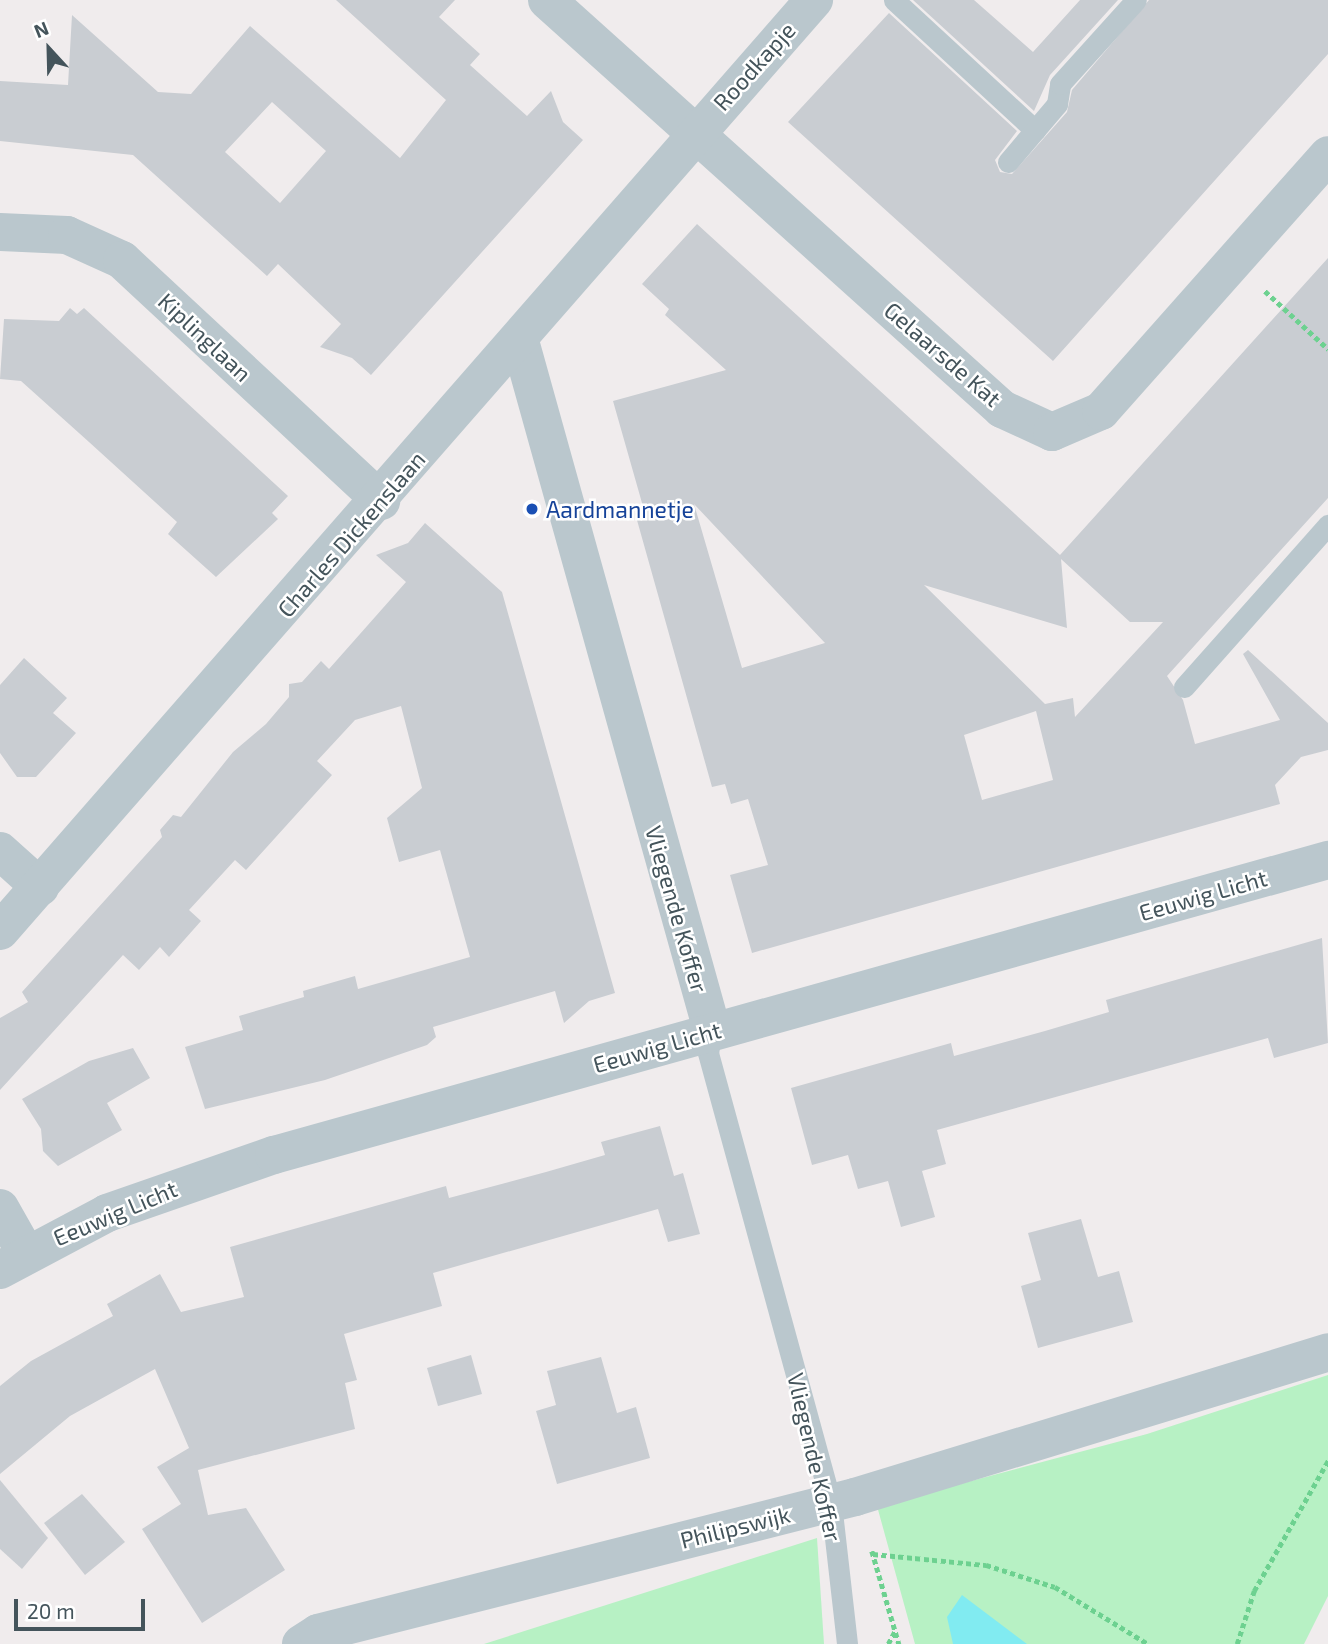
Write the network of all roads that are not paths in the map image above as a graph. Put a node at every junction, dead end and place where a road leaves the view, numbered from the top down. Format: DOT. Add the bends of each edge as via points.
graph roads {
  1 [pos="547,0"];
  2 [pos="814,0"];
  3 [pos="894,0"];
  4 [pos="1136,0"];
  5 [pos="1035,130"];
  6 [pos="694,131"];
  7 [pos="1328,155"];
  8 [pos="1008,162"];
  9 [pos="0,232"];
  10 [pos="520,341"];
  11 [pos="381,501"];
  12 [pos="1328,525"];
  13 [pos="1184,687"];
  14 [pos="0,851"];
  15 [pos="1328,860"];
  16 [pos="40,887"];
  17 [pos="0,931"];
  18 [pos="712,1030"];
  19 [pos="0,1208"];
  20 [pos="12,1261"];
  21 [pos="1328,1352"];
  22 [pos="831,1503"];
  23 [pos="301,1644"];
  24 [pos="847,1644"];
  1 -- 6 [label="street, Gelaarsde Kat"];
  2 -- 6 [label="street, Roodkapje"];
  3 -- 5 [label="lane"];
  4 -- 5 [label="lane" via="1060,84 1057,104"];
  5 -- 8 [label="lane"];
  6 -- 7 [label="street, Gelaarsde Kat" via="1002,408 1052,432 1101,411"];
  6 -- 10 [label="street, Charles Dickenslaan"];
  9 -- 11 [label="street, Kiplinglaan" via="67,236 122,260"];
  10 -- 11 [label="street, Charles Dickenslaan"];
  10 -- 18 [label="street, Vliegende Koffer"];
  11 -- 16 [label="street, Charles Dickenslaan"];
  12 -- 13 [label="lane"];
  14 -- 16 [label="street"];
  15 -- 18 [label="street, Eeuwig Licht"];
  16 -- 17 [label="street, Charles Dickenslaan"];
  18 -- 20 [label="street, Eeuwig Licht" via="215,1174"];
  18 -- 22 [label="lane, Vliegende Koffer" via="708,1053"];
  19 -- 20 [label="street"];
  21 -- 22 [label="street, Philipswijk"];
  22 -- 23 [label="street, Philipswijk" via="318,1633"];
  22 -- 24 [label="lane, Vliegende Koffer"];
}
